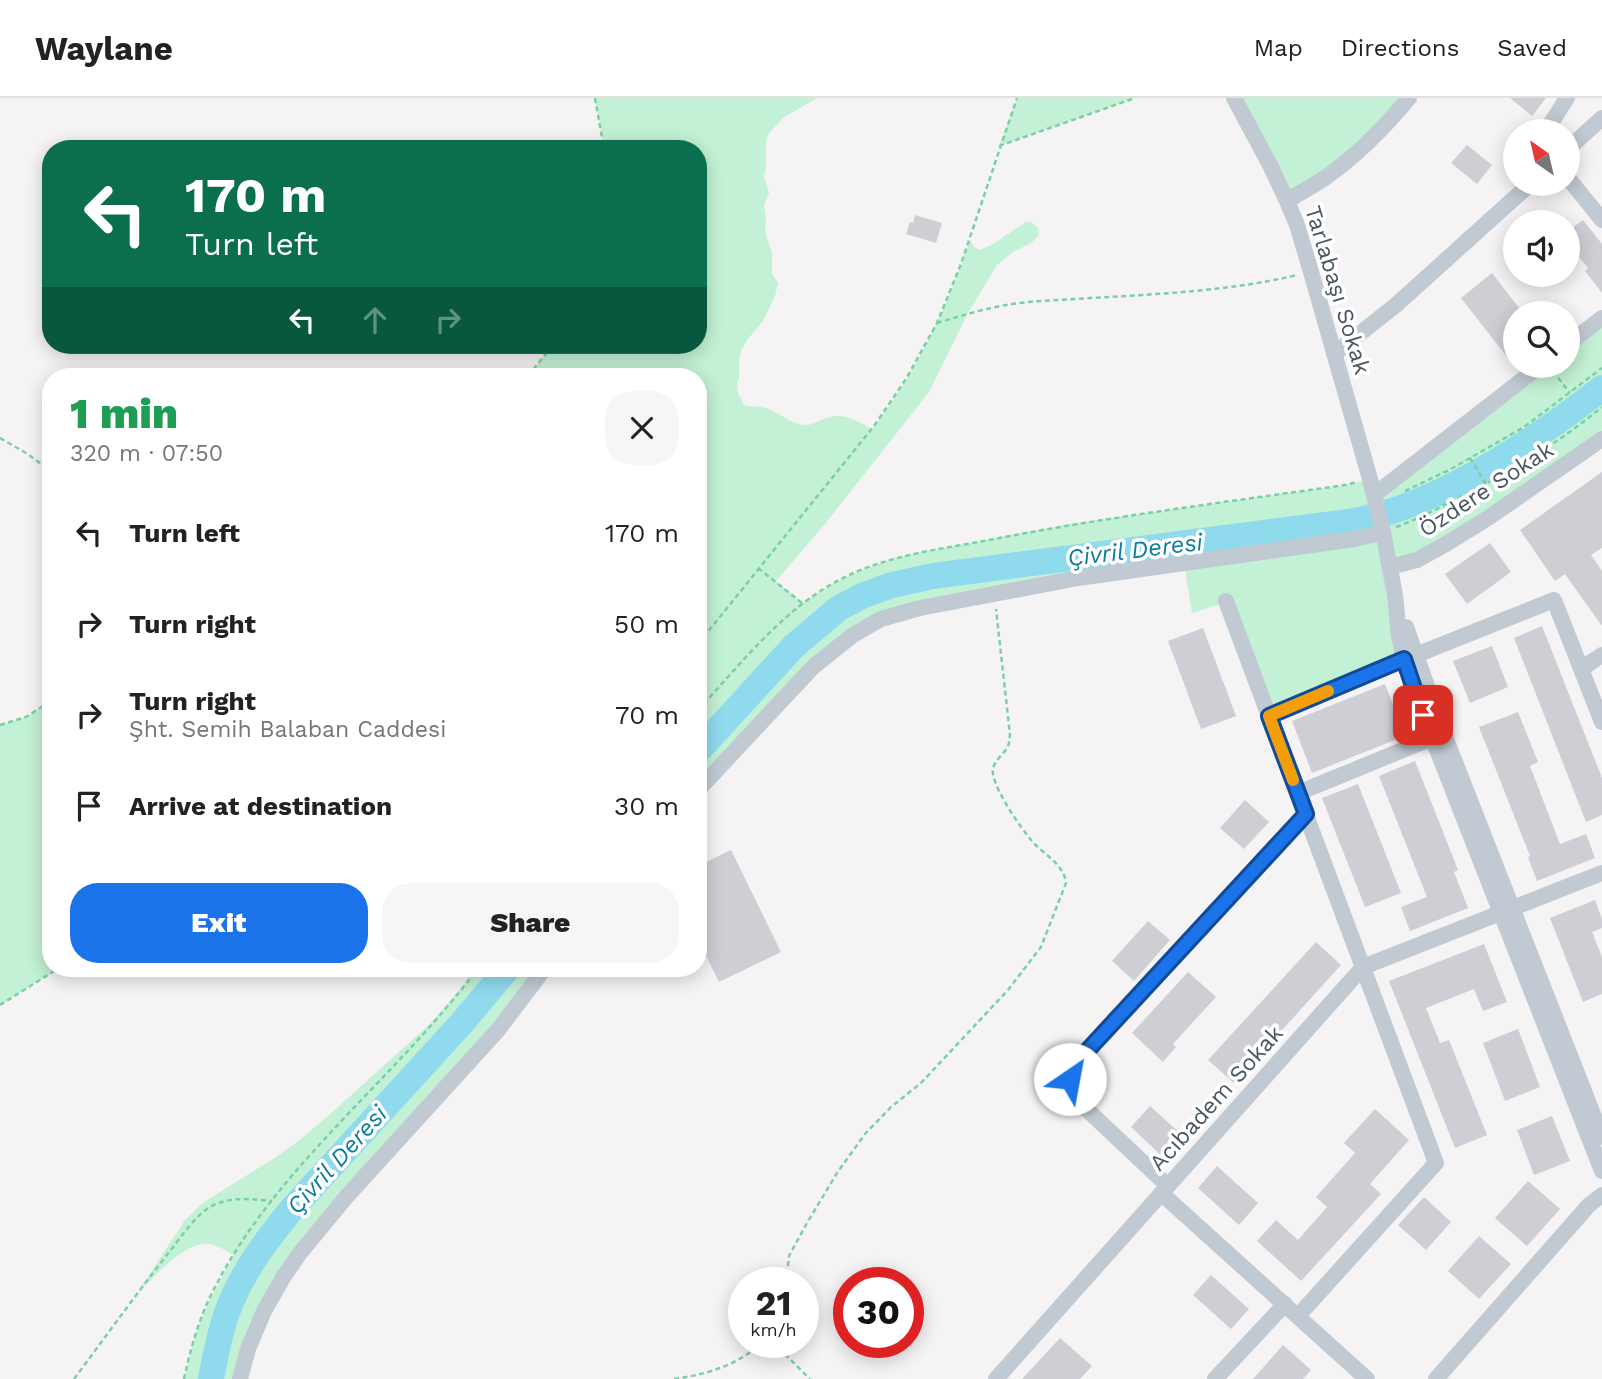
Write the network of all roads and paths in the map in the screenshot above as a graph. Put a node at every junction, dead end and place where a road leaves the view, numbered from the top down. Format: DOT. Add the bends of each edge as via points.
graph roads {
  1 [pos="594,98"];
  2 [pos="1017,98"];
  3 [pos="1135,98"];
  4 [pos="1234,98"];
  5 [pos="1409,98"];
  6 [pos="1567,98"];
  7 [pos="1602,118"];
  8 [pos="1554,119"];
  9 [pos="1580,138"];
  10 [pos="602,140"];
  11 [pos="999,146"];
  12 [pos="1580,193"];
  13 [pos="1517,196"];
  14 [pos="1287,201"];
  15 [pos="1602,220"];
  16 [pos="1311,272"];
  17 [pos="1602,317"];
  18 [pos="937,323"];
  19 [pos="1580,334"];
  20 [pos="546,354"];
  21 [pos="1334,354"];
  22 [pos="534,368"];
  23 [pos="1602,368"];
  24 [pos="1524,378"];
  25 [pos="1558,378"];
  26 [pos="1570,393"];
  27 [pos="1601,408"];
  28 [pos="0,438"];
  29 [pos="1602,439"];
  30 [pos="1470,458"];
  31 [pos="42,465"];
  32 [pos="1486,484"];
  33 [pos="1373,492"];
  34 [pos="1401,492"];
  35 [pos="1382,529"];
  36 [pos="1390,567"];
  37 [pos="758,568"];
  38 [pos="994,594"];
  39 [pos="1226,601"];
  40 [pos="803,604"];
  41 [pos="707,633"];
  42 [pos="1602,655"];
  43 [pos="1410,657"];
  44 [pos="1581,669"];
  45 [pos="707,700"];
  46 [pos="42,707"];
  47 [pos="1269,716"];
  48 [pos="1602,722"];
  49 [pos="0,725"];
  50 [pos="1432,738"];
  51 [pos="707,780"];
  52 [pos="1298,793"];
  53 [pos="1306,814"];
  54 [pos="1602,873"];
  55 [pos="1506,911"];
  56 [pos="1363,967"];
  57 [pos="45,977"];
  58 [pos="470,977"];
  59 [pos="538,977"];
  60 [pos="0,1006"];
  61 [pos="1602,1137"];
  62 [pos="1602,1171"];
  63 [pos="1165,1189"];
  64 [pos="1602,1195"];
  65 [pos="272,1201"];
  66 [pos="788,1267"];
  67 [pos="1285,1304"];
  68 [pos="1298,1316"];
  69 [pos="741,1358"];
  70 [pos="789,1358"];
  71 [pos="74,1379"];
  72 [pos="184,1379"];
  73 [pos="240,1379"];
  74 [pos="676,1379"];
  75 [pos="810,1379"];
  76 [pos="996,1379"];
  77 [pos="1215,1379"];
  78 [pos="1367,1379"];
  79 [pos="1436,1379"];
  1 -- 10 [label="path"];
  2 -- 11 [label="path"];
  3 -- 11 [label="path"];
  4 -- 14 [label="street, Tarlabaşı Sokak"];
  5 -- 14 [label="street" via="1325,178"];
  6 -- 8 [label="street"];
  7 -- 9 [label="street"];
  11 -- 18 [label="path"];
  12 -- 15 [label="street"];
  13 -- 21 [label="street"];
  14 -- 16 [label="street, Tarlabaşı Sokak"];
  16 -- 18 [label="path" via="1199,290 1020,303"];
  16 -- 21 [label="street, Tarlabaşı Sokak"];
  17 -- 19 [label="street"];
  18 -- 37 [label="path" via="874,426"];
  20 -- 22 [label="path"];
  21 -- 33 [label="street, Tarlabaşı Sokak"];
  23 -- 26 [label="path"];
  24 -- 33 [label="street"];
  25 -- 26 [label="path"];
  26 -- 30 [label="path"];
  27 -- 32 [label="path" via="1541,452"];
  28 -- 31 [label="path"];
  29 -- 36 [label="street, Özdere Sokak" via="1446,544 1417,560"];
  30 -- 32 [label="path"];
  30 -- 34 [label="path"];
  32 -- 35 [label="path"];
  33 -- 35 [label="street, Tarlabaşı Sokak"];
  33 -- 40 [label="path" via="1345,485 1069,524 907,555 862,569"];
  35 -- 36 [label="street, Tarlabaşı Sokak"];
  35 -- 38 [label="street" via="1355,539"];
  36 -- 43 [label="street, Tarlabaşı Sokak" via="1399,636"];
  37 -- 40 [label="path"];
  37 -- 41 [label="path"];
  38 -- 51 [label="street" via="919,608 853,635 805,675"];
  38 -- 66 [label="path" via="1010,735 992,773 1014,817 1060,868 1066,884 1041,947 1008,990 921,1083 865,1133 807,1223"];
  39 -- 47 [label="street"];
  40 -- 45 [label="path"];
  42 -- 44 [label="street"];
  43 -- 44 [label="street" via="1554,600"];
  43 -- 47 [label="street"];
  43 -- 50 [label="street"];
  43 -- 55 [label="street" via="1444,734"];
  44 -- 48 [label="street"];
  46 -- 49 [label="path"];
  47 -- 52 [label="street"];
  50 -- 52 [label="street"];
  50 -- 55 [label="street"];
  52 -- 53 [label="street"];
  53 -- 56 [label="street"];
  53 -- 63 [label="street" via="1072,1072 1070,1085 1081,1104"];
  54 -- 55 [label="street, Acıbadem Sokak"];
  55 -- 56 [label="street, Acıbadem Sokak"];
  55 -- 61 [label="street"];
  55 -- 62 [label="street"];
  56 -- 63 [label="street, Acıbadem Sokak"];
  56 -- 68 [label="street" via="1436,1163"];
  57 -- 60 [label="path"];
  58 -- 65 [label="path"];
  59 -- 73 [label="street" via="498,1030 300,1253 259,1321"];
  63 -- 67 [label="street"];
  63 -- 76 [label="street, Acıbadem Sokak"];
  64 -- 79 [label="street"];
  65 -- 71 [label="path" via="245,1198 208,1208"];
  65 -- 72 [label="path" via="216,1286 196,1332"];
  67 -- 68 [label="street"];
  67 -- 77 [label="street"];
  68 -- 78 [label="street"];
  69 -- 74 [label="path" via="722,1369"];
  70 -- 75 [label="path"];
}
